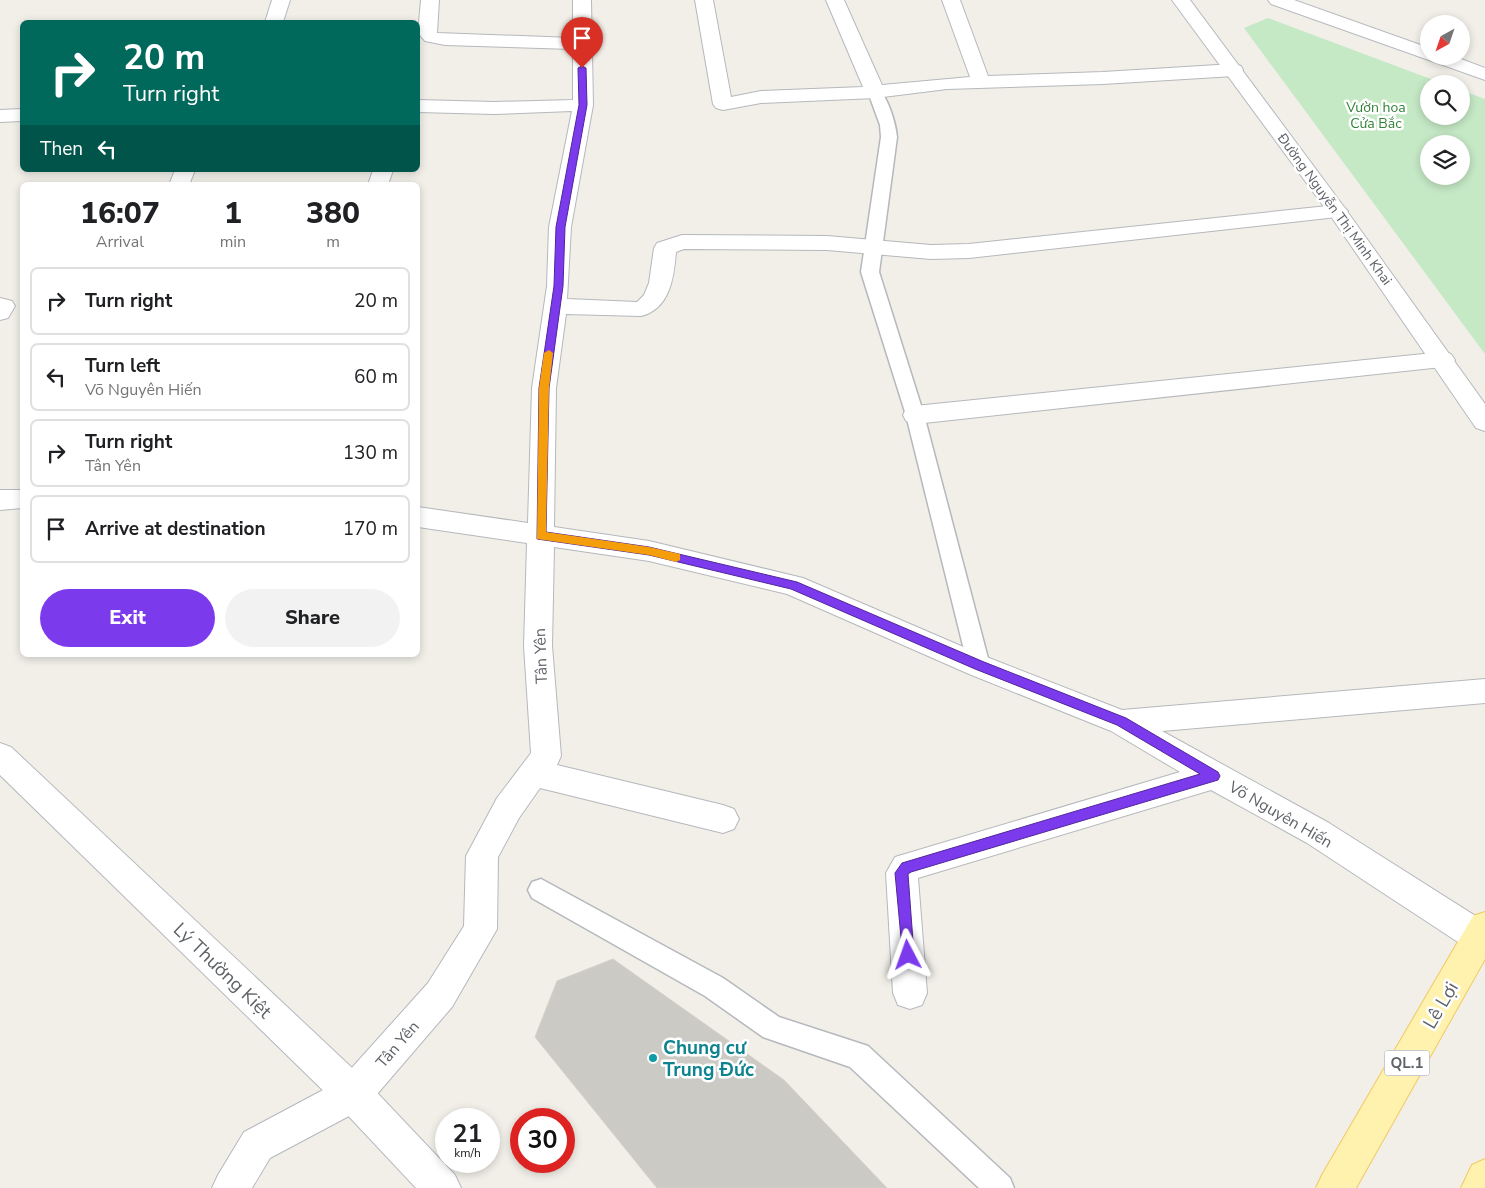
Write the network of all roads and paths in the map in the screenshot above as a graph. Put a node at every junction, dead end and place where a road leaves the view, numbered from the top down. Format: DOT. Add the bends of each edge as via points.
graph roads {
  1 [pos="281,0"];
  2 [pos="430,0"];
  3 [pos="582,0"];
  4 [pos="704,0"];
  5 [pos="835,0"];
  6 [pos="951,0"];
  7 [pos="1181,0"];
  8 [pos="1277,0"];
  9 [pos="275,20"];
  10 [pos="581,44"];
  11 [pos="1420,51"];
  12 [pos="1460,65"];
  13 [pos="1234,70"];
  14 [pos="1485,74"];
  15 [pos="981,82"];
  16 [pos="875,92"];
  17 [pos="583,105"];
  18 [pos="420,106"];
  19 [pos="20,115"];
  20 [pos="0,117"];
  21 [pos="1336,211"];
  22 [pos="874,246"];
  23 [pos="0,305"];
  24 [pos="555,306"];
  25 [pos="0,313"];
  26 [pos="1443,360"];
  27 [pos="915,415"];
  28 [pos="1485,422"];
  29 [pos="20,499"];
  30 [pos="0,500"];
  31 [pos="420,517"];
  32 [pos="540,536"];
  33 [pos="979,666"];
  34 [pos="1485,691"];
  35 [pos="1121,722"];
  36 [pos="0,756"];
  37 [pos="534,773"];
  38 [pos="1213,776"];
  39 [pos="723,819"];
  40 [pos="541,890"];
  41 [pos="1482,932"];
  42 [pos="910,993"];
  43 [pos="353,1094"];
  44 [pos="1485,1178"];
  45 [pos="231,1188"];
  46 [pos="442,1188"];
  47 [pos="1000,1188"];
  48 [pos="1335,1188"];
  49 [pos="1480,1188"];
  1 -- 9 [label="street"];
  2 -- 10 [label="street" via="427,33 431,37"];
  3 -- 10 [label="street, Tân Yên"];
  4 -- 16 [label="street" via="723,104 761,97"];
  5 -- 16 [label="street"];
  6 -- 15 [label="street"];
  7 -- 13 [label="street, Đường Nguyễn Thị Minh Khai"];
  8 -- 11 [label="street"];
  10 -- 17 [label="street, Tân Yên"];
  12 -- 14 [label="street"];
  13 -- 15 [label="street"];
  13 -- 21 [label="street, Đường Nguyễn Thị Minh Khai"];
  15 -- 16 [label="street"];
  16 -- 22 [label="lane" via="888,125 889,137"];
  17 -- 18 [label="street"];
  17 -- 24 [label="street, Tân Yên" via="560,227"];
  19 -- 20 [label="street"];
  21 -- 22 [label="street" via="969,251 931,252"];
  21 -- 26 [label="street, Đường Nguyễn Thị Minh Khai"];
  22 -- 24 [label="street" via="827,242 682,242 665,248 664,269 657,292 653,302 646,307"];
  22 -- 27 [label="lane" via="870,272"];
  23 -- 25 [label="street" via="4,306"];
  24 -- 32 [label="street, Tân Yên" via="544,388"];
  26 -- 27 [label="street"];
  26 -- 28 [label="street, Đường Nguyễn Thị Minh Khai"];
  27 -- 33 [label="lane"];
  29 -- 30 [label="street"];
  31 -- 32 [label="street, Võ Nguyên Hiến"];
  32 -- 33 [label="street, Võ Nguyên Hiến" via="649,551 793,585"];
  32 -- 37 [label="street, Tân Yên" via="538,646 546,756"];
  33 -- 35 [label="street, Võ Nguyên Hiến"];
  34 -- 35 [label="street"];
  35 -- 38 [label="street, Võ Nguyên Hiến"];
  36 -- 43 [label="street, Lý Thường Kiệt"];
  37 -- 39 [label="street"];
  37 -- 43 [label="street, Tân Yên" via="508,808 482,856 480,929 440,995"];
  38 -- 41 [label="street, Võ Nguyên Hiến" via="1318,833"];
  38 -- 42 [label="street" via="906,867 902,873"];
  40 -- 47 [label="lane" via="714,987 772,1028 858,1056"];
  41 -- 48 [label="main road, Lê Lợi / QL.1"];
  43 -- 45 [label="street, Tân Yên" via="257,1145"];
  43 -- 46 [label="street, Lý Thường Kiệt"];
  44 -- 49 [label="main road"];
}
